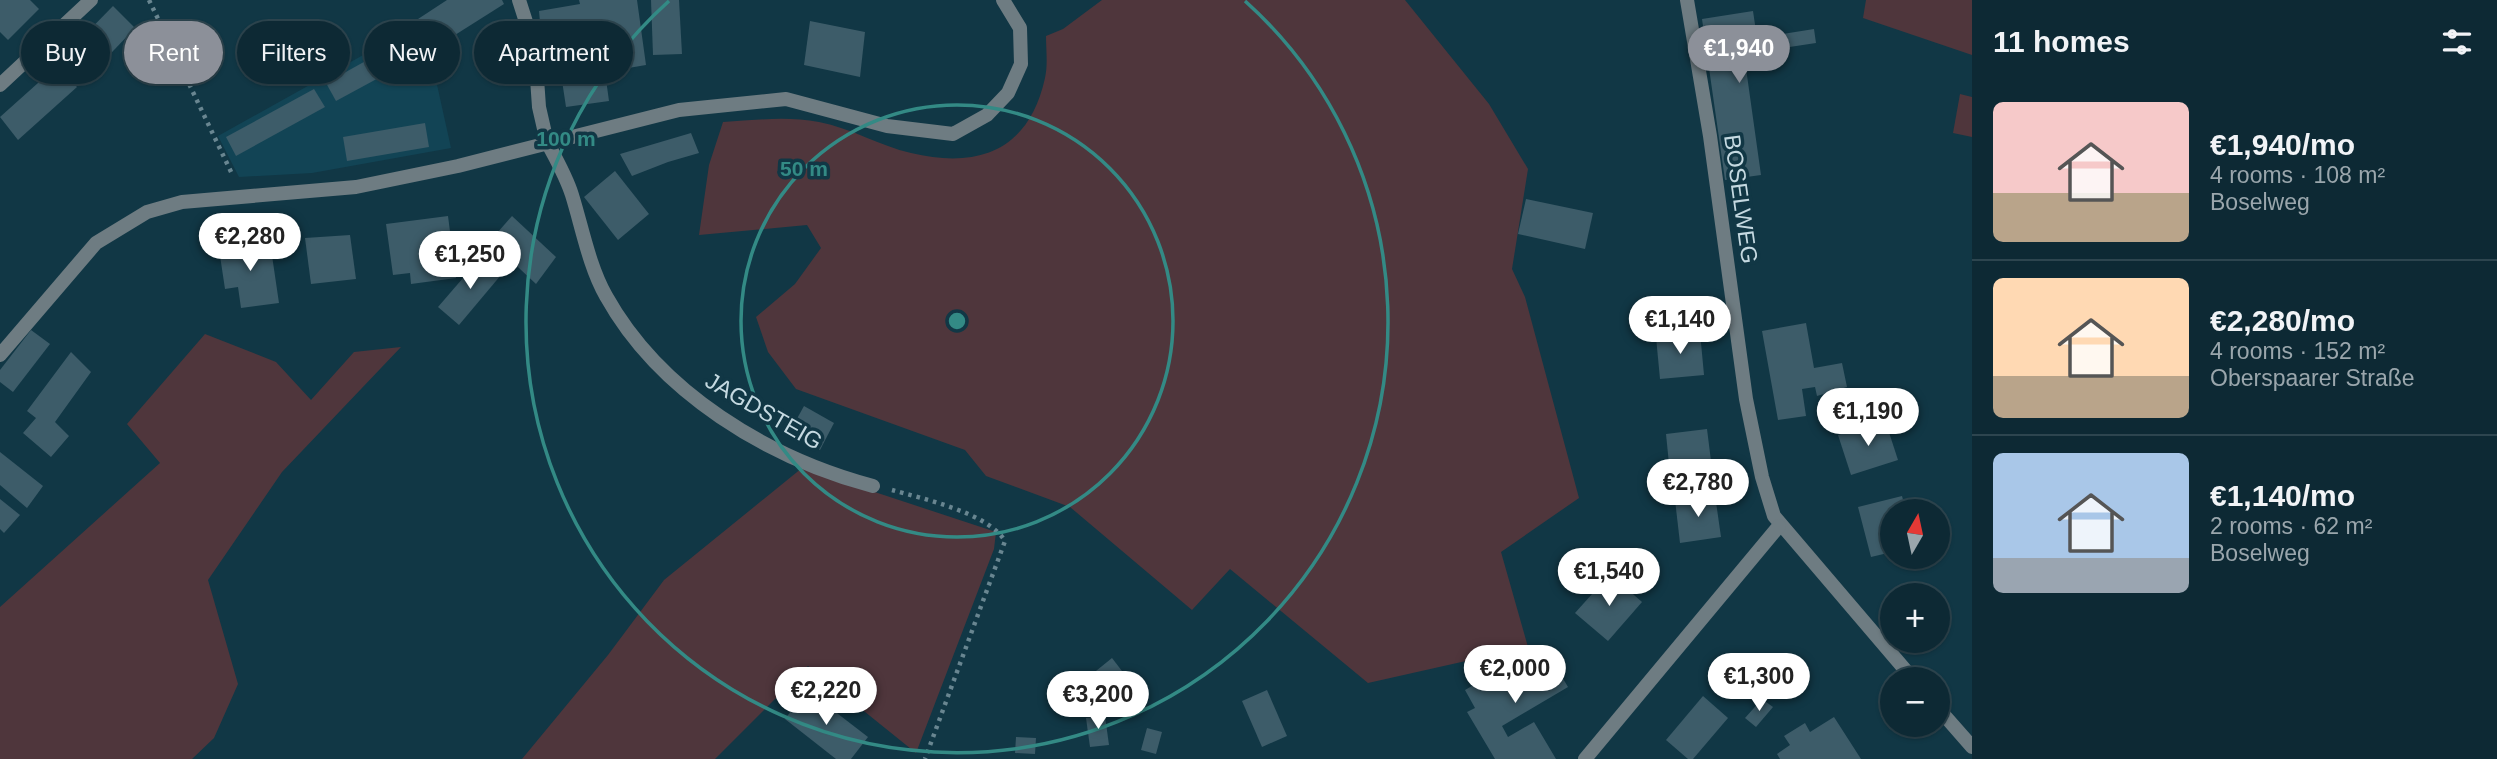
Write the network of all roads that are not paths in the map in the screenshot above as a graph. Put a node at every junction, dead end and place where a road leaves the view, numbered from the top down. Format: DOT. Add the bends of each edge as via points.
graph roads {
  1 [pos="91,0"];
  2 [pos="519,0"];
  3 [pos="1003,0"];
  4 [pos="1687,0"];
  5 [pos="0,85"];
  6 [pos="547,142"];
  7 [pos="0,355"];
  8 [pos="873,485"];
  9 [pos="1779,526"];
  10 [pos="1902,667"];
  11 [pos="1950,722"];
  12 [pos="1972,747"];
  13 [pos="1585,759"];
  1 -- 5 [label="street"];
  2 -- 6 [label="street, JAGDSTEIG" via="535,50"];
  3 -- 6 [label="street" via="1020,28 1021,64 1008,93 988,115 953,134 887,126 786,99 679,110"];
  4 -- 9 [label="street, BOSELWEG" via="1746,399 1762,477"];
  6 -- 7 [label="street" via="356,187 182,202 147,212 96,243"];
  6 -- 8 [label="street, JAGDSTEIG" via="571,191 605,295 639,344 680,388 729,423 779,449 834,475"];
  9 -- 10 [label="street, BOSELWEG"];
  9 -- 13 [label="street"];
  11 -- 12 [label="street"];
}
